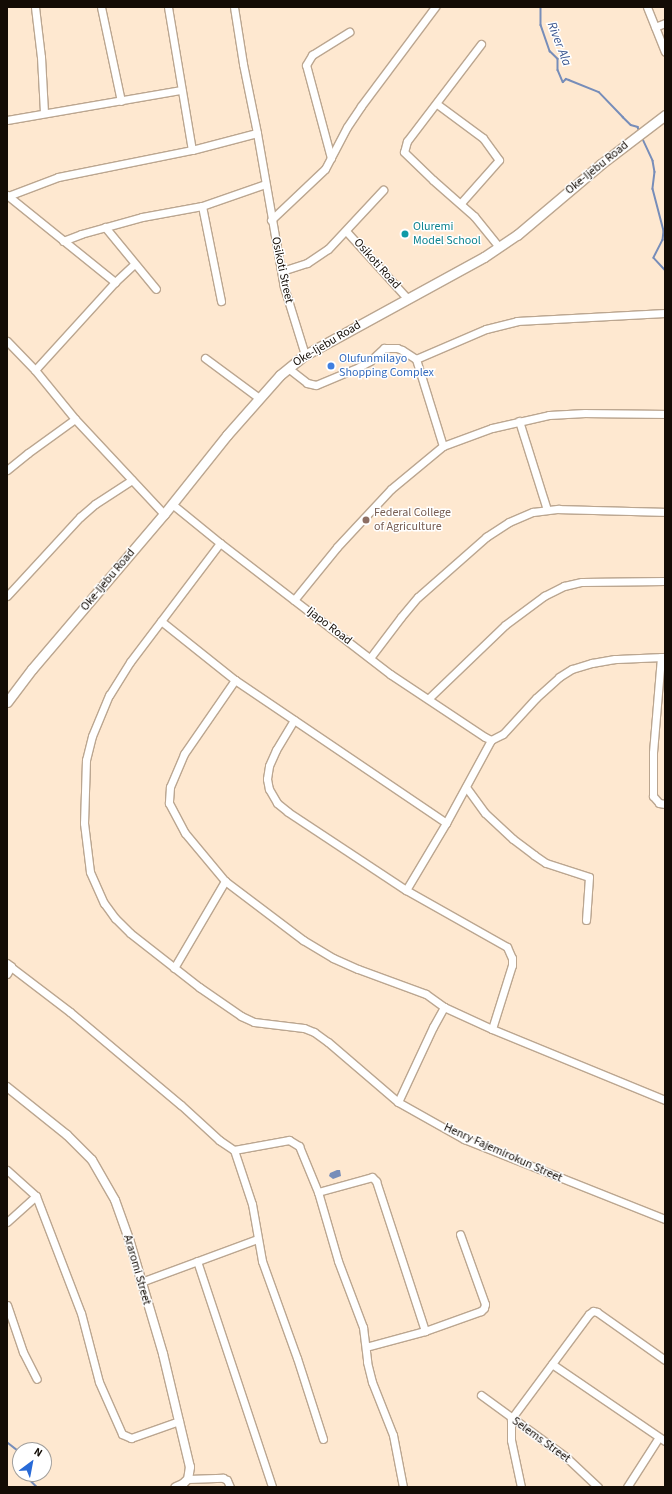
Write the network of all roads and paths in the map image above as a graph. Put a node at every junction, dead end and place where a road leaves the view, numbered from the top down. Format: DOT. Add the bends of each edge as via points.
graph roads {
  1 [pos="35,7"];
  2 [pos="101,7"];
  3 [pos="168,7"];
  4 [pos="234,7"];
  5 [pos="435,7"];
  6 [pos="647,7"];
  7 [pos="665,23"];
  8 [pos="655,27"];
  9 [pos="349,32"];
  10 [pos="481,44"];
  11 [pos="665,52"];
  12 [pos="181,90"];
  13 [pos="121,101"];
  14 [pos="437,104"];
  15 [pos="44,112"];
  16 [pos="665,115"];
  17 [pos="7,120"];
  18 [pos="256,133"];
  19 [pos="192,150"];
  20 [pos="331,158"];
  21 [pos="265,184"];
  22 [pos="384,190"];
  23 [pos="8,196"];
  24 [pos="461,203"];
  25 [pos="202,206"];
  26 [pos="271,220"];
  27 [pos="105,227"];
  28 [pos="346,231"];
  29 [pos="63,240"];
  30 [pos="499,247"];
  31 [pos="134,264"];
  32 [pos="282,271"];
  33 [pos="115,282"];
  34 [pos="156,289"];
  35 [pos="407,298"];
  36 [pos="221,301"];
  37 [pos="665,313"];
  38 [pos="7,341"];
  39 [pos="305,355"];
  40 [pos="205,358"];
  41 [pos="416,359"];
  42 [pos="288,368"];
  43 [pos="35,370"];
  44 [pos="259,398"];
  45 [pos="665,414"];
  46 [pos="75,419"];
  47 [pos="519,421"];
  48 [pos="443,446"];
  49 [pos="7,470"];
  50 [pos="132,480"];
  51 [pos="172,504"];
  52 [pos="546,510"];
  53 [pos="665,512"];
  54 [pos="164,514"];
  55 [pos="220,543"];
  56 [pos="665,581"];
  57 [pos="7,596"];
  58 [pos="294,600"];
  59 [pos="161,621"];
  60 [pos="663,657"];
  61 [pos="370,658"];
  62 [pos="235,680"];
  63 [pos="429,698"];
  64 [pos="7,702"];
  65 [pos="294,720"];
  66 [pos="491,740"];
  67 [pos="466,787"];
  68 [pos="665,804"];
  69 [pos="446,823"];
  70 [pos="225,881"];
  71 [pos="406,890"];
  72 [pos="586,920"];
  73 [pos="8,968"];
  74 [pos="174,968"];
  75 [pos="444,1007"];
  76 [pos="492,1029"];
  77 [pos="7,1087"];
  78 [pos="665,1100"];
  79 [pos="398,1102"];
  80 [pos="234,1150"];
  81 [pos="7,1170"];
  82 [pos="318,1192"];
  83 [pos="36,1196"];
  84 [pos="665,1219"];
  85 [pos="7,1222"];
  86 [pos="460,1234"];
  87 [pos="257,1239"];
  88 [pos="197,1260"];
  89 [pos="141,1282"];
  90 [pos="7,1305"];
  91 [pos="425,1331"];
  92 [pos="366,1347"];
  93 [pos="665,1360"];
  94 [pos="552,1364"];
  95 [pos="37,1379"];
  96 [pos="481,1395"];
  97 [pos="511,1419"];
  98 [pos="179,1421"];
  99 [pos="663,1438"];
  100 [pos="323,1439"];
  101 [pos="188,1479"];
  102 [pos="176,1487"];
  103 [pos="230,1487"];
  104 [pos="272,1487"];
  105 [pos="403,1487"];
  106 [pos="521,1487"];
  107 [pos="598,1487"];
  108 [pos="627,1487"];
  1 -- 15 [label="street"];
  2 -- 13 [label="street"];
  3 -- 12 [label="street"];
  4 -- 18 [label="street, Osikoti Street"];
  5 -- 20 [label="street" via="361,106"];
  6 -- 8 [label="street"];
  7 -- 8 [label="street"];
  8 -- 11 [label="street"];
  9 -- 20 [label="street" via="312,55 306,65"];
  10 -- 14 [label="street"];
  12 -- 13 [label="street"];
  12 -- 19 [label="street"];
  13 -- 15 [label="street"];
  14 -- 24 [label="street" via="407,141 404,152"];
  14 -- 24 [label="street" via="483,138 499,160"];
  15 -- 17 [label="street"];
  16 -- 30 [label="main road, Oke-Ijebu Road" via="640,132 517,235"];
  18 -- 19 [label="street"];
  18 -- 21 [label="street, Osikoti Street"];
  19 -- 23 [label="street" via="58,177"];
  20 -- 26 [label="street" via="318,176"];
  21 -- 25 [label="street"];
  21 -- 26 [label="street, Osikoti Street"];
  22 -- 28 [label="street"];
  23 -- 29 [label="street"];
  24 -- 30 [label="street"];
  25 -- 27 [label="street"];
  25 -- 36 [label="street"];
  26 -- 32 [label="street, Osikoti Street"];
  27 -- 29 [label="street"];
  27 -- 31 [label="street"];
  28 -- 32 [label="street" via="318,257"];
  28 -- 35 [label="street, Osikoti Road"];
  29 -- 33 [label="street"];
  30 -- 35 [label="main road, Oke-Ijebu Road"];
  31 -- 33 [label="street"];
  31 -- 34 [label="street"];
  32 -- 39 [label="street, Osikoti Street" via="287,297"];
  33 -- 43 [label="street"];
  35 -- 39 [label="main road, Oke-Ijebu Road"];
  37 -- 41 [label="street" via="517,321 486,329"];
  38 -- 43 [label="street"];
  39 -- 42 [label="main road, Oke-Ijebu Road"];
  40 -- 44 [label="street"];
  41 -- 42 [label="street" via="397,348 384,348 359,367 316,385 308,383"];
  41 -- 48 [label="street"];
  42 -- 44 [label="main road, Oke-Ijebu Road"];
  43 -- 46 [label="street"];
  44 -- 51 [label="main road, Oke-Ijebu Road"];
  45 -- 47 [label="street" via="585,413 549,415"];
  46 -- 49 [label="street"];
  46 -- 50 [label="street"];
  47 -- 48 [label="street"];
  47 -- 52 [label="street"];
  48 -- 58 [label="street" via="391,489 337,547"];
  50 -- 54 [label="street"];
  50 -- 57 [label="street" via="80,517"];
  51 -- 54 [label="main road, Oke-Ijebu Road"];
  51 -- 55 [label="street, Ijapo Road"];
  52 -- 53 [label="street"];
  52 -- 61 [label="street" via="533,512 509,522 486,537 418,597"];
  54 -- 64 [label="main road, Oke-Ijebu Road"];
  55 -- 58 [label="street, Ijapo Road"];
  55 -- 59 [label="street, Henry Fajemirokun Street"];
  56 -- 63 [label="street" via="582,582 564,586 544,596 505,625"];
  58 -- 61 [label="street, Ijapo Road"];
  59 -- 62 [label="street"];
  59 -- 74 [label="street, Henry Fajemirokun Street" via="130,662 99,716 86,760 84,823 90,872 104,903 130,933"];
  60 -- 66 [label="street" via="592,663 572,669 548,686 503,734"];
  60 -- 68 [label="street" via="653,753 653,796 659,803"];
  61 -- 63 [label="street, Ijapo Road" via="390,674"];
  62 -- 65 [label="street"];
  62 -- 70 [label="street" via="184,754 170,787 170,803 182,828"];
  63 -- 66 [label="street, Ijapo Road"];
  65 -- 69 [label="street"];
  65 -- 71 [label="street" via="269,766 269,789 277,803"];
  66 -- 67 [label="street"];
  67 -- 69 [label="street"];
  67 -- 72 [label="street" via="485,813 534,855 546,863 589,877"];
  69 -- 71 [label="street"];
  70 -- 74 [label="street"];
  70 -- 75 [label="street" via="303,940 327,954 358,969 426,994"];
  71 -- 76 [label="street" via="510,951 512,965"];
  73 -- 80 [label="street" via="75,1017"];
  74 -- 79 [label="street, Henry Fajemirokun Street" via="203,991 254,1022 304,1028 314,1032"];
  75 -- 76 [label="street"];
  75 -- 79 [label="street"];
  76 -- 78 [label="street"];
  77 -- 89 [label="street, Araromi Street" via="67,1136 97,1168 123,1221"];
  79 -- 84 [label="street, Henry Fajemirokun Street" via="464,1139"];
  80 -- 82 [label="street" via="282,1140 295,1142"];
  80 -- 87 [label="street" via="252,1204"];
  81 -- 83 [label="street"];
  82 -- 91 [label="street" via="372,1178 376,1181"];
  82 -- 92 [label="street" via="338,1261 363,1327"];
  83 -- 85 [label="street"];
  83 -- 98 [label="street" via="81,1313 98,1382 122,1434 131,1438"];
  86 -- 91 [label="street" via="485,1304 484,1308"];
  87 -- 88 [label="street"];
  87 -- 100 [label="street" via="262,1261"];
  88 -- 89 [label="street"];
  88 -- 104 [label="street"];
  89 -- 98 [label="street, Araromi Street"];
  90 -- 95 [label="street" via="23,1352"];
  91 -- 92 [label="street"];
  92 -- 105 [label="street" via="372,1382 393,1435"];
  93 -- 94 [label="street" via="593,1311"];
  94 -- 97 [label="street"];
  94 -- 99 [label="street"];
  96 -- 97 [label="street, Selems Street"];
  97 -- 106 [label="street" via="511,1440"];
  97 -- 107 [label="street, Selems Street" via="566,1457"];
  98 -- 101 [label="street, Araromi Street" via="190,1467"];
  99 -- 108 [label="street"];
  101 -- 102 [label="street"];
  101 -- 103 [label="street" via="223,1478"];
}
